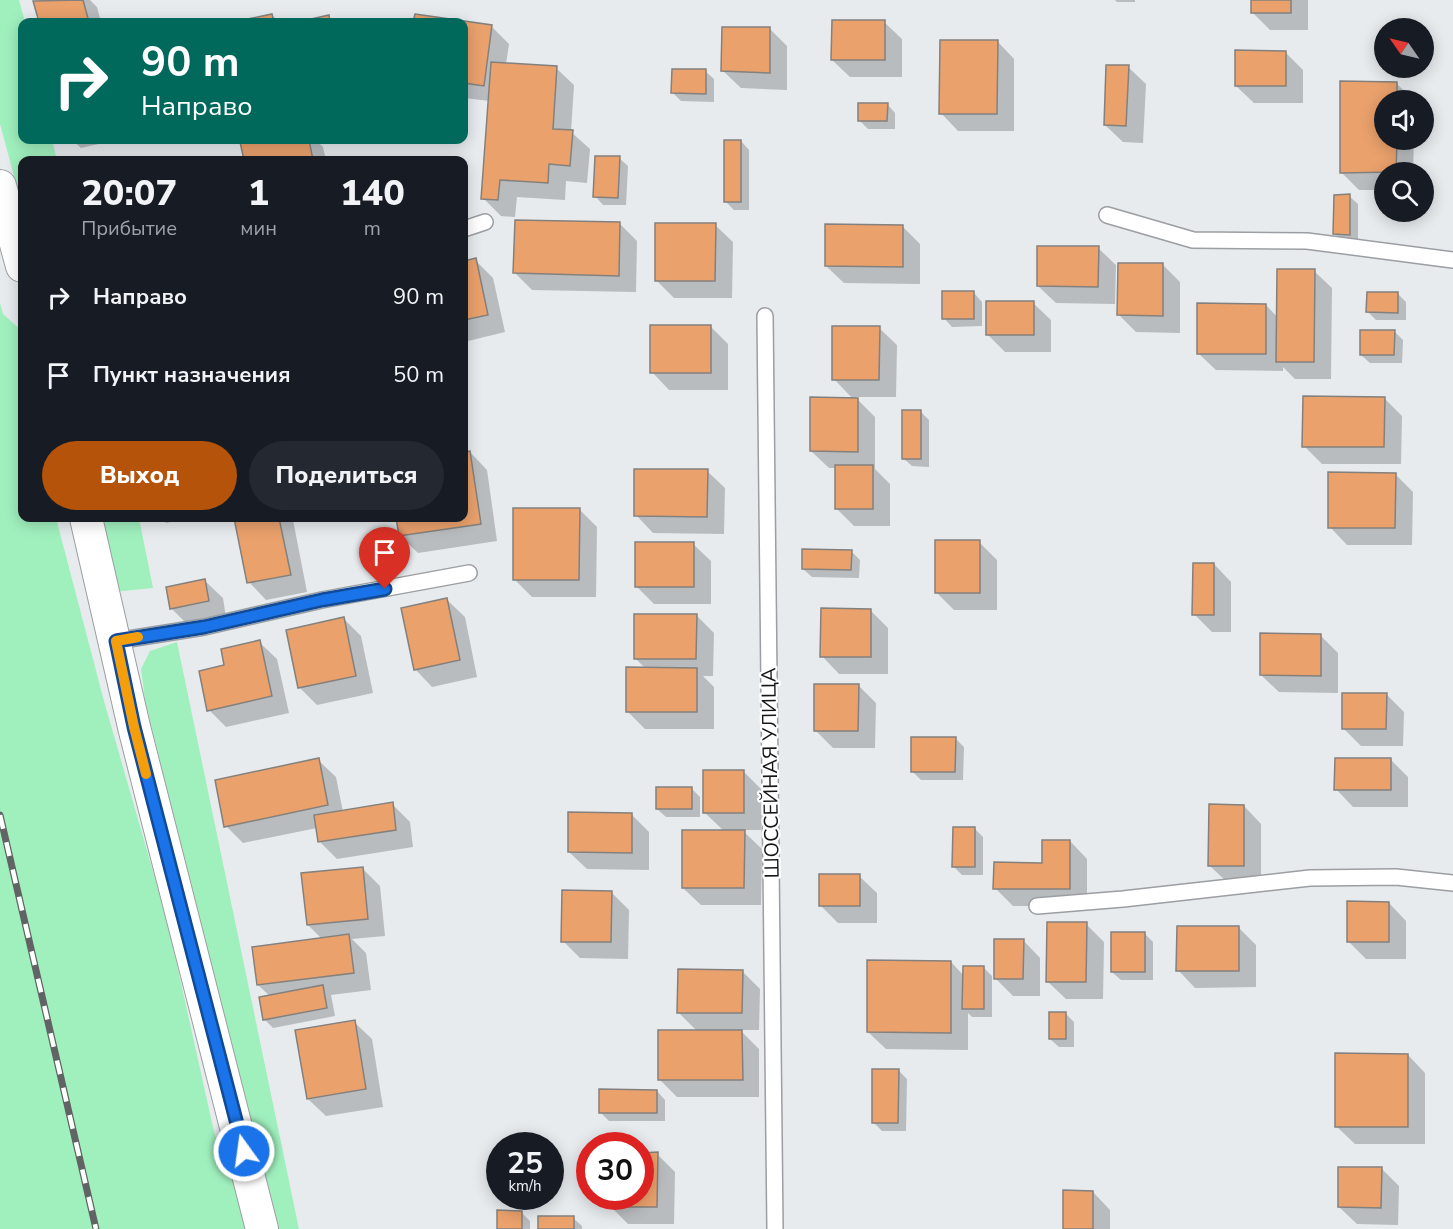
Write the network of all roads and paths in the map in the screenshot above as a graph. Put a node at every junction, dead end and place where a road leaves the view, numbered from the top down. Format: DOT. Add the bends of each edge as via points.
graph roads {
  1 [pos="0,186"];
  2 [pos="1107,215"];
  3 [pos="485,222"];
  4 [pos="468,228"];
  5 [pos="18,251"];
  6 [pos="1453,260"];
  7 [pos="765,316"];
  8 [pos="87,522"];
  9 [pos="469,573"];
  10 [pos="116,641"];
  11 [pos="1453,883"];
  12 [pos="1037,906"];
  13 [pos="262,1229"];
  14 [pos="775,1229"];
  1 -- 5 [label="street"];
  2 -- 6 [label="lane" via="1192,240 1306,241"];
  3 -- 4 [label="lane"];
  7 -- 14 [label="lane, ШОССЕЙНАЯ УЛИЦА"];
  8 -- 10 [label="street"];
  9 -- 10 [label="lane"];
  10 -- 13 [label="street" via="134,727"];
  11 -- 12 [label="lane" via="1396,878 1310,878"];
}
